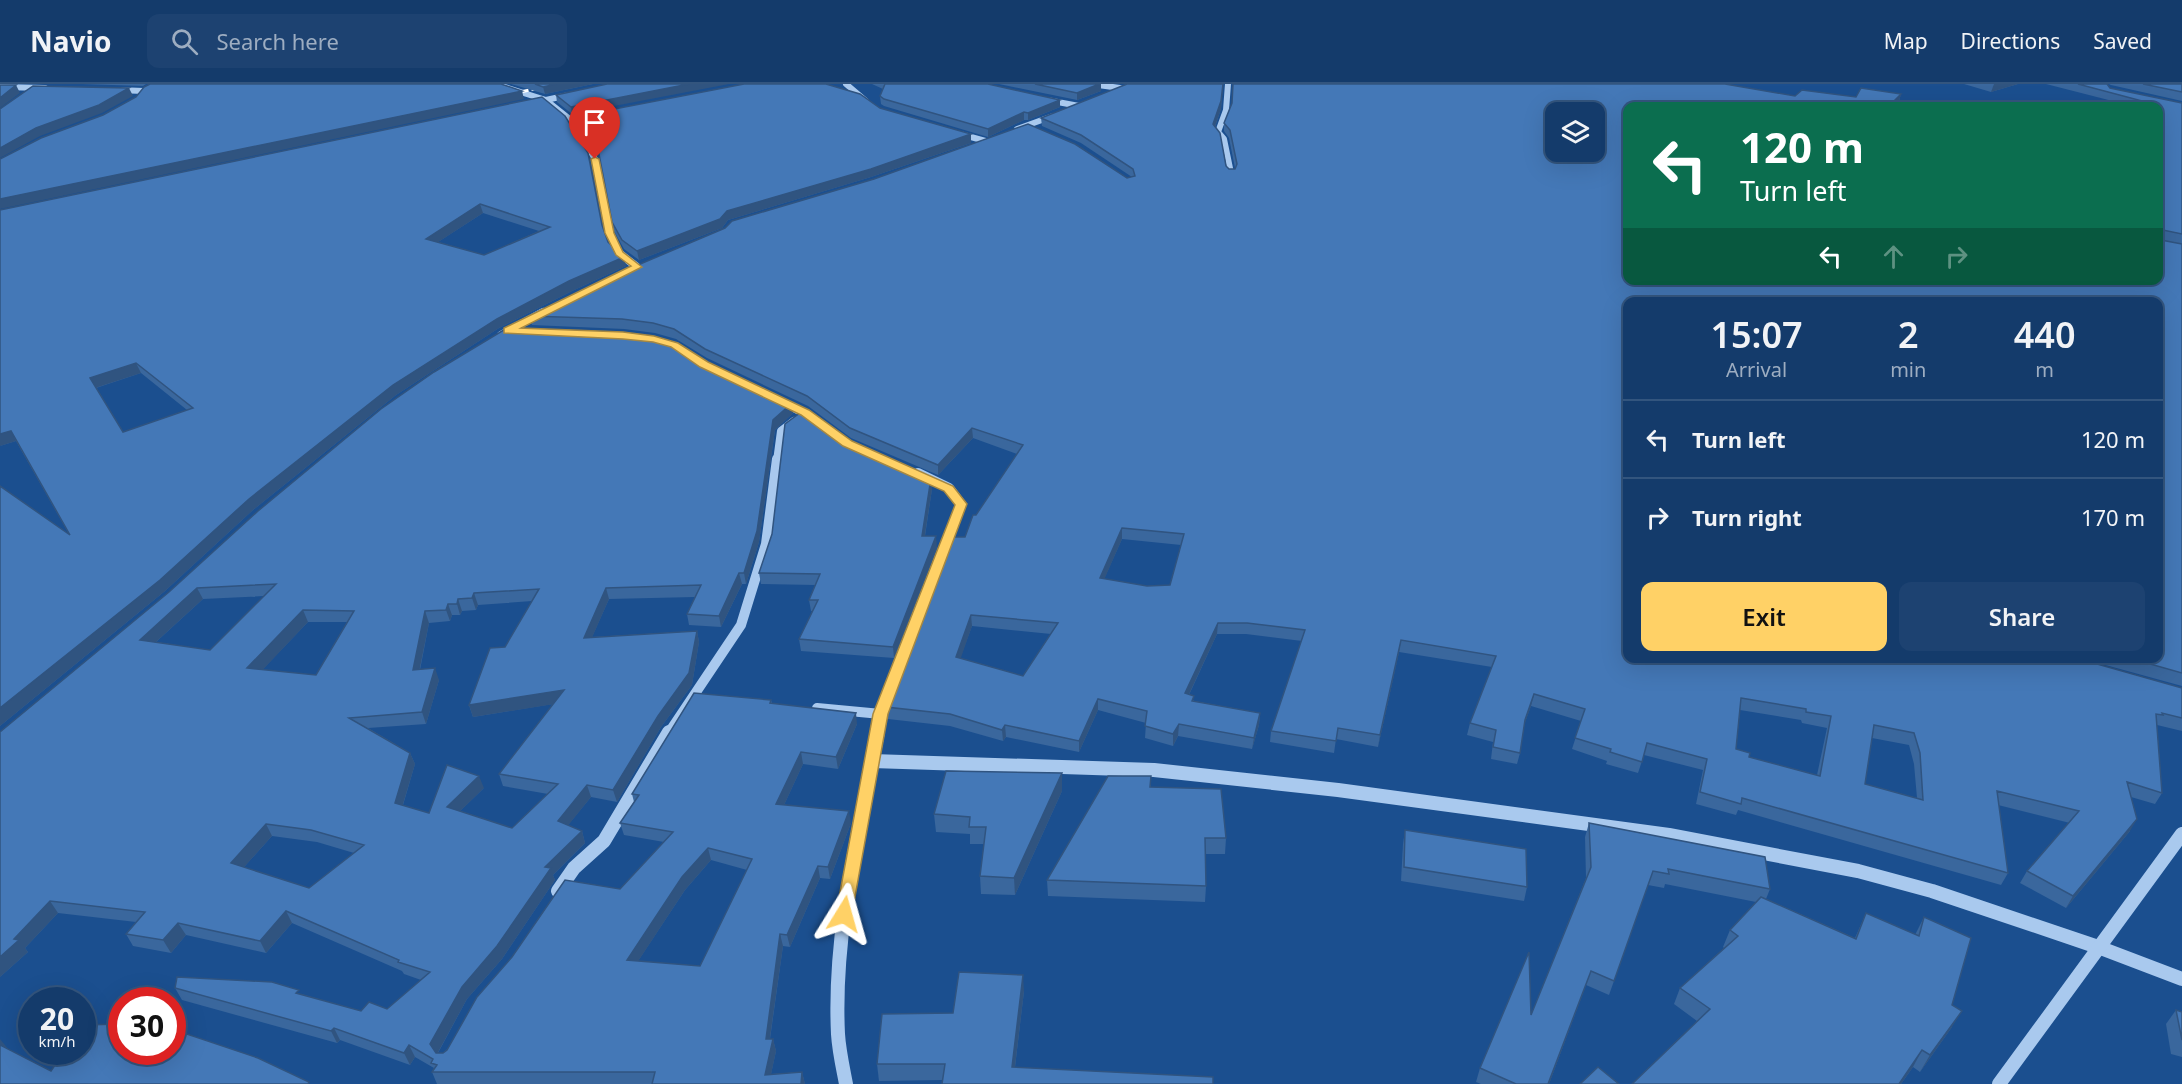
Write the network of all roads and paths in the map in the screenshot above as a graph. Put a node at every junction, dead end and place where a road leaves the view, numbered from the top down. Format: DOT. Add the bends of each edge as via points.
graph roads {
  1 [pos="495,84"];
  2 [pos="846,84"];
  3 [pos="1091,84"];
  4 [pos="1228,84"];
  5 [pos="0,87"];
  6 [pos="36,88"];
  7 [pos="47,88"];
  8 [pos="110,90"];
  9 [pos="577,93"];
  10 [pos="1110,93"];
  11 [pos="26,94"];
  12 [pos="1038,98"];
  13 [pos="136,100"];
  14 [pos="546,100"];
  15 [pos="1089,102"];
  16 [pos="523,105"];
  17 [pos="873,106"];
  18 [pos="1079,106"];
  19 [pos="1068,110"];
  20 [pos="1058,114"];
  21 [pos="581,118"];
  22 [pos="571,120"];
  23 [pos="1025,125"];
  24 [pos="1036,130"];
  25 [pos="951,131"];
  26 [pos="1007,133"];
  27 [pos="998,137"];
  28 [pos="989,142"];
  29 [pos="979,145"];
  30 [pos="1231,173"];
  31 [pos="648,262"];
  32 [pos="638,267"];
  33 [pos="627,272"];
  34 [pos="552,307"];
  35 [pos="508,331"];
  36 [pos="531,332"];
  37 [pos="489,342"];
  38 [pos="775,398"];
  39 [pos="805,412"];
  40 [pos="822,425"];
  41 [pos="912,471"];
  42 [pos="810,708"];
  43 [pos="881,714"];
  44 [pos="872,761"];
  45 [pos="2182,834"];
  46 [pos="550,902"];
  47 [pos="2098,947"];
  48 [pos="2182,979"];
  49 [pos="846,1084"];
  50 [pos="1999,1084"];
  1 -- 14 [label="street"];
  2 -- 17 [label="street"];
  3 -- 10 [label="street" via="1123,87"];
  4 -- 30 [label="street" via="1226,110 1218,132 1224,139"];
  5 -- 6 [label="street"];
  6 -- 7 [label="street"];
  6 -- 11 [label="street"];
  8 -- 13 [label="street" via="147,89"];
  9 -- 14 [label="street"];
  12 -- 18 [label="street"];
  14 -- 16 [label="street"];
  14 -- 22 [label="street"];
  15 -- 18 [label="street"];
  18 -- 19 [label="street"];
  20 -- 23 [label="street"];
  21 -- 22 [label="street"];
  22 -- 32 [label="street" via="595,159 609,233 619,253"];
  23 -- 24 [label="street"];
  23 -- 26 [label="street"];
  25 -- 28 [label="street"];
  27 -- 28 [label="street"];
  28 -- 29 [label="street"];
  31 -- 32 [label="street"];
  32 -- 33 [label="street"];
  34 -- 35 [label="street"];
  35 -- 36 [label="street"];
  35 -- 37 [label="street"];
  38 -- 39 [label="street"];
  39 -- 40 [label="street"];
  39 -- 46 [label="street" via="781,431 766,544 741,625 604,841 574,868"];
  41 -- 43 [label="street" via="949,488 961,504"];
  42 -- 43 [label="street"];
  43 -- 44 [label="street"];
  44 -- 47 [label="street" via="1154,770 1338,790 1669,835 1869,874"];
  44 -- 49 [label="street" via="839,957 838,1036"];
  45 -- 47 [label="street"];
  47 -- 48 [label="street"];
  47 -- 50 [label="street"];
}
